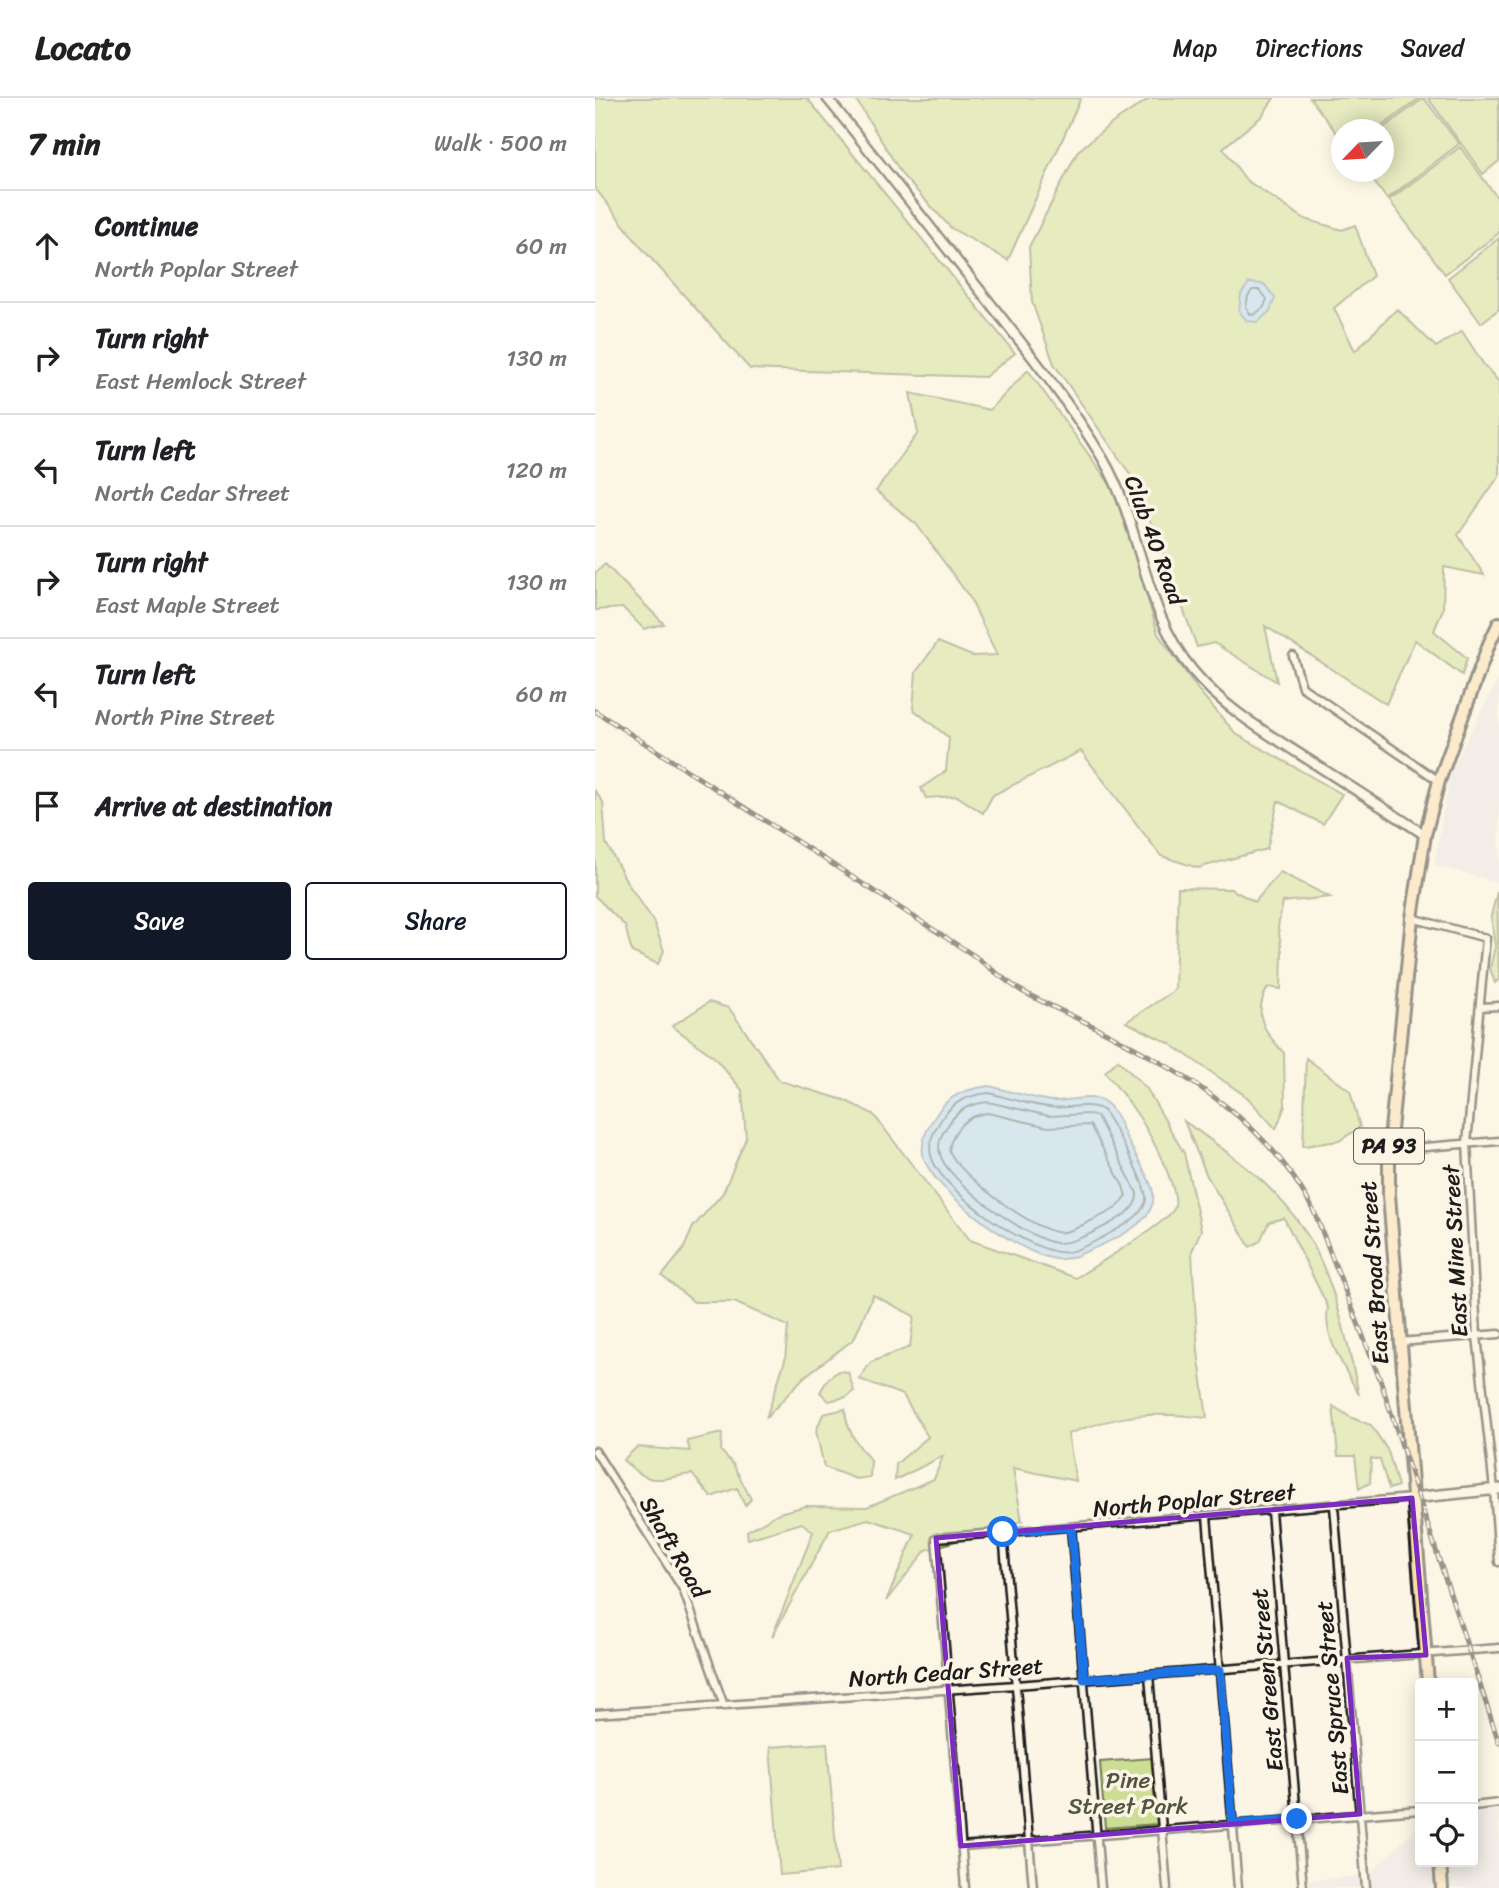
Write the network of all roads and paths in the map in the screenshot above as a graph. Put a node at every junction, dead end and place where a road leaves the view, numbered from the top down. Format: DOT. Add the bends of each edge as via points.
graph roads {
  1 [pos="827,98"];
  2 [pos="1499,623"];
  3 [pos="1293,656"];
  4 [pos="1439,780"];
  5 [pos="1425,835"];
  6 [pos="1412,918"];
  7 [pos="1499,1006"];
  8 [pos="1480,1007"];
  9 [pos="1499,1141"];
  10 [pos="1467,1143"];
  11 [pos="1389,1150"];
  12 [pos="1499,1334"];
  13 [pos="1476,1336"];
  14 [pos="1399,1342"];
  15 [pos="595,1451"];
  16 [pos="1497,1489"];
  17 [pos="1412,1498"];
  18 [pos="1334,1506"];
  19 [pos="1271,1511"];
  20 [pos="1207,1516"];
  21 [pos="1071,1527"];
  22 [pos="1003,1532"];
  23 [pos="1499,1562"];
  24 [pos="1499,1647"];
  25 [pos="1426,1654"];
  26 [pos="1347,1658"];
  27 [pos="1284,1664"];
  28 [pos="1220,1670"];
  29 [pos="1149,1675"];
  30 [pos="1428,1678"];
  31 [pos="1084,1679"];
  32 [pos="1016,1685"];
  33 [pos="950,1689"];
  34 [pos="724,1706"];
  35 [pos="595,1714"];
  36 [pos="1499,1803"];
  37 [pos="1478,1805"];
  38 [pos="1415,1810"];
  39 [pos="1360,1814"];
  40 [pos="1297,1819"];
  41 [pos="1233,1824"];
  42 [pos="1162,1830"];
  43 [pos="1097,1835"];
  44 [pos="1029,1841"];
  45 [pos="961,1846"];
  46 [pos="1441,1867"];
  47 [pos="965,1888"];
  48 [pos="1033,1888"];
  49 [pos="1101,1888"];
  50 [pos="1167,1888"];
  51 [pos="1238,1888"];
  52 [pos="1303,1888"];
  53 [pos="1366,1888"];
  54 [pos="1443,1888"];
  1 -- 5 [label="street, Club 40 Road" via="1009,328 1104,460 1123,500 1159,612 1194,672 1234,712"];
  2 -- 4 [label="highway, East Broad Street / PA 93"];
  3 -- 4 [label="street" via="1301,687"];
  4 -- 5 [label="highway, East Broad Street / PA 93"];
  5 -- 6 [label="highway, East Broad Street / PA 93"];
  6 -- 8 [label="street, East Mine Street" via="1486,938"];
  6 -- 11 [label="highway, East Broad Street / PA 93"];
  7 -- 8 [label="street"];
  8 -- 10 [label="street, East Mine Street"];
  9 -- 10 [label="street"];
  10 -- 11 [label="street"];
  10 -- 13 [label="street, East Mine Street"];
  11 -- 14 [label="highway, East Broad Street / PA 93"];
  12 -- 13 [label="street"];
  13 -- 14 [label="street"];
  13 -- 16 [label="street, East Mine Street"];
  14 -- 17 [label="highway, East Broad Street / PA 93"];
  15 -- 34 [label="street, Shaft Road" via="683,1589"];
  16 -- 17 [label="main road"];
  16 -- 23 [label="street, East Mine Street"];
  17 -- 18 [label="street, North Poplar Street"];
  17 -- 25 [label="highway, East Broad Street / PA 93"];
  18 -- 19 [label="street, North Poplar Street"];
  18 -- 26 [label="street, East Spruce Street"];
  19 -- 20 [label="street, North Poplar Street"];
  19 -- 27 [label="street, East Green Street"];
  20 -- 21 [label="street, North Poplar Street"];
  20 -- 28 [label="street"];
  21 -- 22 [label="street, North Poplar Street"];
  21 -- 31 [label="street"];
  22 -- 32 [label="street"];
  22 -- 33 [label="street, North Poplar Street" via="936,1538"];
  24 -- 25 [label="street, North Cedar Street"];
  25 -- 26 [label="street, North Cedar Street"];
  25 -- 30 [label="highway, East Broad Street / PA 93"];
  26 -- 27 [label="street, North Cedar Street"];
  26 -- 39 [label="street, East Spruce Street"];
  27 -- 28 [label="street, North Cedar Street"];
  27 -- 40 [label="street, East Green Street"];
  28 -- 29 [label="street, North Cedar Street"];
  28 -- 41 [label="street"];
  29 -- 31 [label="street, North Cedar Street"];
  29 -- 42 [label="street"];
  31 -- 32 [label="street, North Cedar Street"];
  31 -- 43 [label="street"];
  32 -- 33 [label="street, North Cedar Street"];
  32 -- 44 [label="street"];
  33 -- 34 [label="street, North Cedar Street"];
  33 -- 45 [label="street"];
  34 -- 35 [label="street, North Cedar Street"];
  36 -- 37 [label="street"];
  38 -- 39 [label="street"];
  39 -- 40 [label="street"];
  39 -- 53 [label="street, East Spruce Street"];
  40 -- 41 [label="street"];
  40 -- 52 [label="street, East Green Street"];
  41 -- 42 [label="street"];
  41 -- 51 [label="street"];
  42 -- 43 [label="street"];
  42 -- 50 [label="street"];
  43 -- 44 [label="street"];
  43 -- 49 [label="street"];
  44 -- 45 [label="street"];
  44 -- 48 [label="street"];
  45 -- 47 [label="street"];
  46 -- 54 [label="highway"];
}
